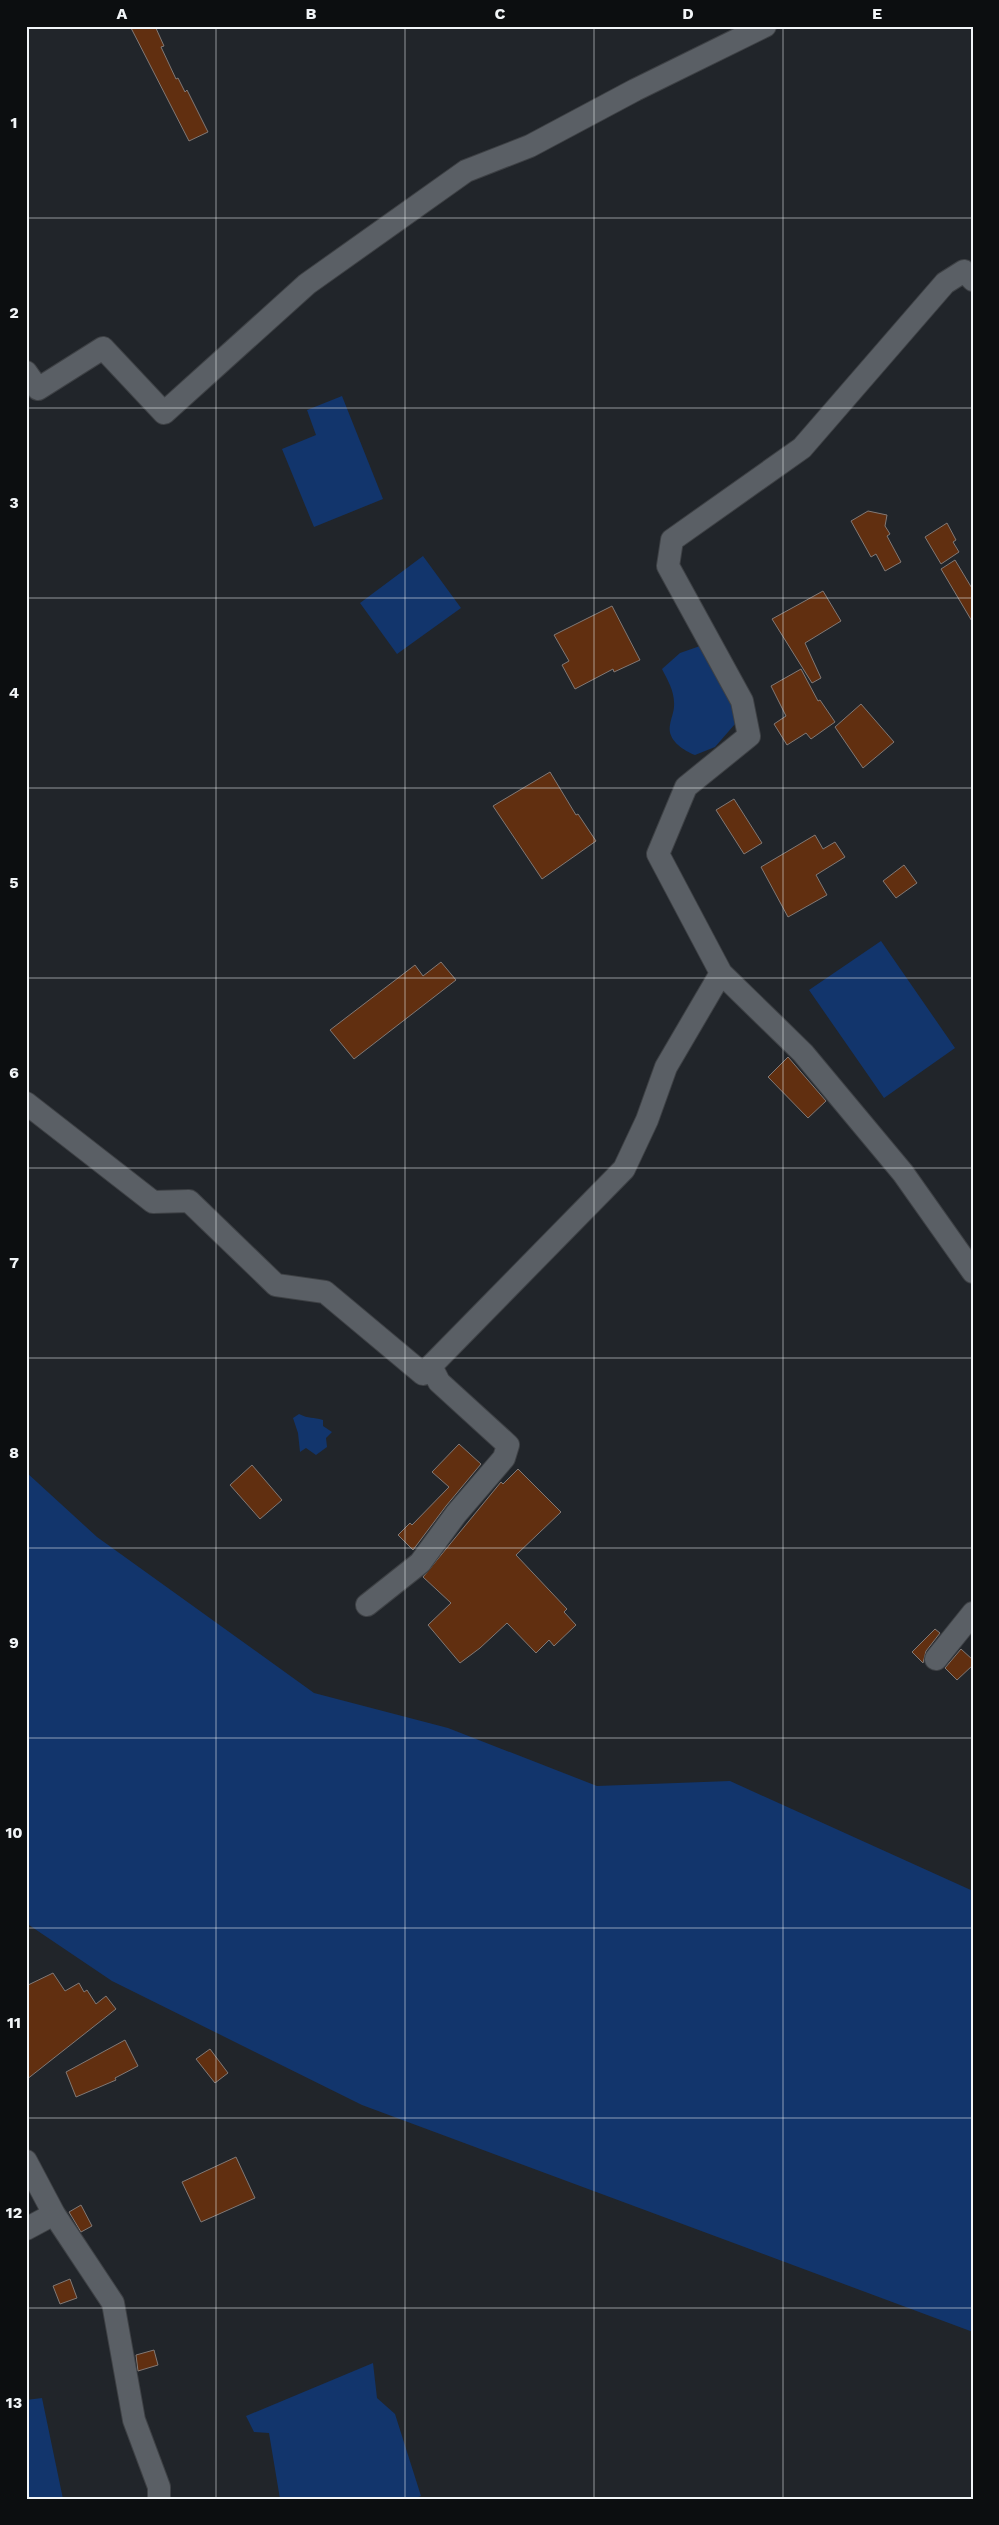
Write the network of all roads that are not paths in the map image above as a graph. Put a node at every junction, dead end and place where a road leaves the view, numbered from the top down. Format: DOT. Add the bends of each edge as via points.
graph roads {
  1 [pos="765,26"];
  2 [pos="973,280"];
  3 [pos="26,372"];
  4 [pos="721,973"];
  5 [pos="26,1103"];
  6 [pos="973,1272"];
  7 [pos="431,1366"];
  8 [pos="368,1605"];
  9 [pos="973,1613"];
  10 [pos="936,1659"];
  11 [pos="26,2161"];
  12 [pos="54,2214"];
  13 [pos="26,2229"];
  14 [pos="158,2499"];
  1 -- 3 [label="street" via="530,146 466,171 307,284 164,413 102,348 38,389"];
  2 -- 4 [label="street" via="964,272 945,283 802,448 672,540 668,566 742,701 749,736 686,787 658,854"];
  4 -- 6 [label="street" via="803,1053 903,1173"];
  4 -- 7 [label="street" via="666,1067 647,1120 624,1169"];
  5 -- 7 [label="street" via="152,1202 189,1201 276,1285 325,1292 423,1374"];
  7 -- 8 [label="street" via="439,1382 508,1445 504,1458 456,1514 420,1564"];
  9 -- 10 [label="street"];
  11 -- 12 [label="street"];
  12 -- 13 [label="street"];
  12 -- 14 [label="street" via="113,2303 134,2420 159,2487"];
}
